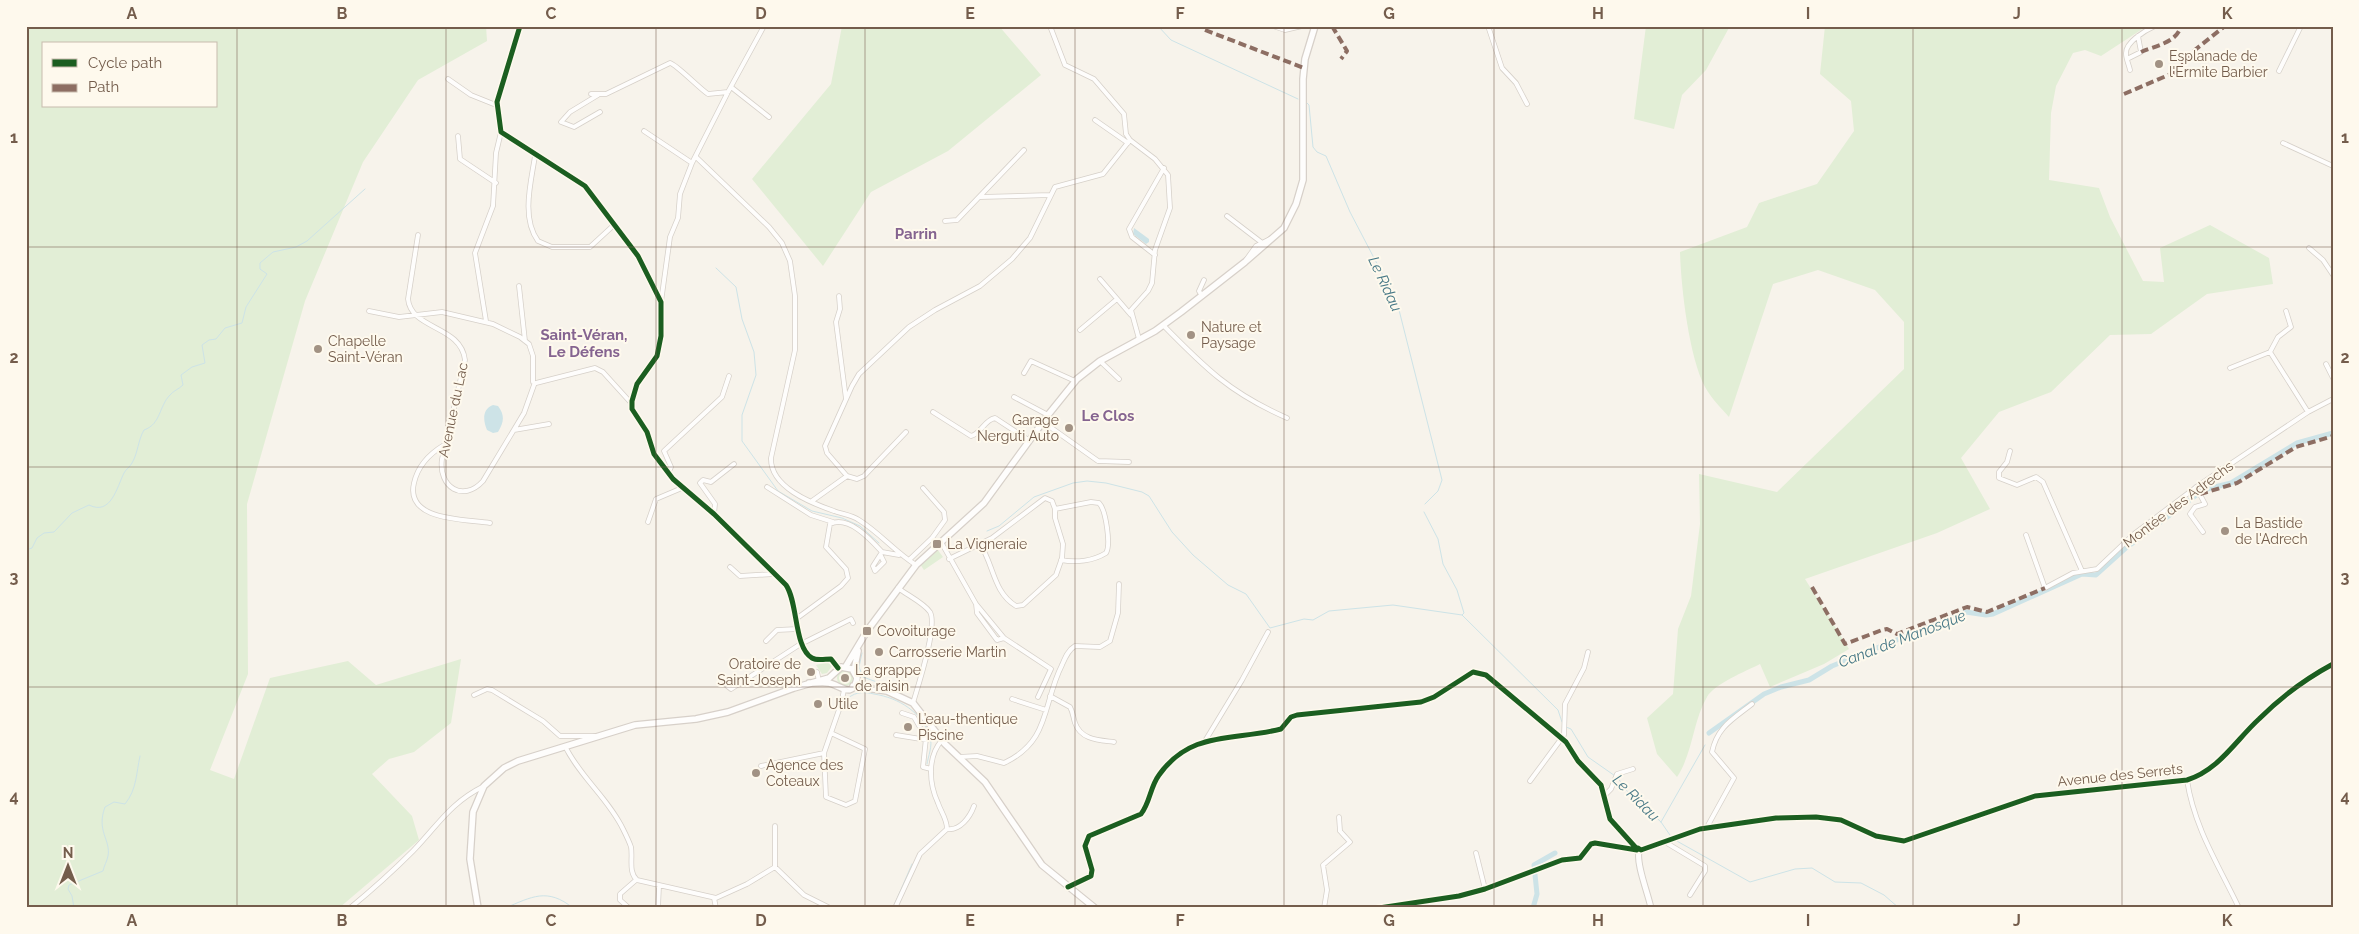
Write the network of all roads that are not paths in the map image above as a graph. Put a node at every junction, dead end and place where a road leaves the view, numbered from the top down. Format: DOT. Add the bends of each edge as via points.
graph roads {
  1 [pos="520,26"];
  2 [pos="764,26"];
  3 [pos="1050,26"];
  4 [pos="1273,26"];
  5 [pos="1302,26"];
  6 [pos="1316,26"];
  7 [pos="1488,26"];
  8 [pos="2155,26"];
  9 [pos="2301,26"];
  10 [pos="2138,36"];
  11 [pos="2127,59"];
  12 [pos="2130,70"];
  13 [pos="2279,71"];
  14 [pos="448,79"];
  15 [pos="731,87"];
  16 [pos="728,92"];
  17 [pos="591,94"];
  18 [pos="598,96"];
  19 [pos="1527,104"];
  20 [pos="496,105"];
  21 [pos="600,112"];
  22 [pos="769,117"];
  23 [pos="1096,120"];
  24 [pos="644,131"];
  25 [pos="501,132"];
  26 [pos="458,136"];
  27 [pos="1129,142"];
  28 [pos="2283,144"];
  29 [pos="1024,150"];
  30 [pos="535,156"];
  31 [pos="696,157"];
  32 [pos="692,163"];
  33 [pos="2333,166"];
  34 [pos="1164,168"];
  35 [pos="496,183"];
  36 [pos="1050,195"];
  37 [pos="980,197"];
  38 [pos="1227,216"];
  39 [pos="945,221"];
  40 [pos="615,224"];
  41 [pos="418,235"];
  42 [pos="1275,237"];
  43 [pos="1261,242"];
  44 [pos="2309,248"];
  45 [pos="1155,255"];
  46 [pos="1245,262"];
  47 [pos="2333,275"];
  48 [pos="1100,280"];
  49 [pos="1204,280"];
  50 [pos="519,286"];
  51 [pos="839,296"];
  52 [pos="1202,296"];
  53 [pos="1117,299"];
  54 [pos="661,302"];
  55 [pos="2286,310"];
  56 [pos="368,311"];
  57 [pos="1131,315"];
  58 [pos="418,316"];
  59 [pos="486,321"];
  60 [pos="1163,325"];
  61 [pos="1080,330"];
  62 [pos="1139,340"];
  63 [pos="526,341"];
  64 [pos="2270,352"];
  65 [pos="1100,361"];
  66 [pos="2326,364"];
  67 [pos="2230,368"];
  68 [pos="1024,373"];
  69 [pos="729,376"];
  70 [pos="2333,378"];
  71 [pos="1119,379"];
  72 [pos="1075,381"];
  73 [pos="535,383"];
  74 [pos="1014,397"];
  75 [pos="846,399"];
  76 [pos="2333,399"];
  77 [pos="632,404"];
  78 [pos="933,412"];
  79 [pos="2308,412"];
  80 [pos="1048,415"];
  81 [pos="1287,418"];
  82 [pos="1043,422"];
  83 [pos="549,424"];
  84 [pos="514,430"];
  85 [pos="906,432"];
  86 [pos="1030,441"];
  87 [pos="444,445"];
  88 [pos="2010,451"];
  89 [pos="1129,462"];
  90 [pos="734,464"];
  91 [pos="668,473"];
  92 [pos="847,476"];
  93 [pos="767,487"];
  94 [pos="682,488"];
  95 [pos="923,488"];
  96 [pos="2198,490"];
  97 [pos="812,501"];
  98 [pos="1055,509"];
  99 [pos="714,514"];
  100 [pos="648,522"];
  101 [pos="833,522"];
  102 [pos="490,523"];
  103 [pos="2203,532"];
  104 [pos="2026,535"];
  105 [pos="940,542"];
  106 [pos="980,544"];
  107 [pos="882,554"];
  108 [pos="899,554"];
  109 [pos="949,559"];
  110 [pos="909,560"];
  111 [pos="1061,560"];
  112 [pos="916,565"];
  113 [pos="730,567"];
  114 [pos="2082,571"];
  115 [pos="774,574"];
  116 [pos="1119,584"];
  117 [pos="898,588"];
  118 [pos="796,619"];
  119 [pos="853,623"];
  120 [pos="798,629"];
  121 [pos="1268,632"];
  122 [pos="766,641"];
  123 [pos="802,643"];
  124 [pos="860,645"];
  125 [pos="1588,652"];
  126 [pos="2333,664"];
  127 [pos="846,666"];
  128 [pos="838,668"];
  129 [pos="854,671"];
  130 [pos="816,672"];
  131 [pos="834,674"];
  132 [pos="857,678"];
  133 [pos="819,682"];
  134 [pos="726,685"];
  135 [pos="835,685"];
  136 [pos="853,686"];
  137 [pos="876,688"];
  138 [pos="844,690"];
  139 [pos="474,695"];
  140 [pos="1050,696"];
  141 [pos="1038,697"];
  142 [pos="1012,699"];
  143 [pos="913,703"];
  144 [pos="1752,704"];
  145 [pos="1046,710"];
  146 [pos="902,713"];
  147 [pos="832,733"];
  148 [pos="896,734"];
  149 [pos="598,736"];
  150 [pos="1562,739"];
  151 [pos="926,740"];
  152 [pos="942,740"];
  153 [pos="1205,741"];
  154 [pos="1114,742"];
  155 [pos="565,746"];
  156 [pos="824,753"];
  157 [pos="959,757"];
  158 [pos="761,766"];
  159 [pos="1633,768"];
  160 [pos="931,769"];
  161 [pos="2187,780"];
  162 [pos="1530,781"];
  163 [pos="484,786"];
  164 [pos="1604,796"];
  165 [pos="974,806"];
  166 [pos="1339,817"];
  167 [pos="775,826"];
  168 [pos="1707,827"];
  169 [pos="946,829"];
  170 [pos="1670,840"];
  171 [pos="1639,850"];
  172 [pos="1476,853"];
  173 [pos="775,867"];
  174 [pos="636,880"];
  175 [pos="659,886"];
  176 [pos="1068,887"];
  177 [pos="1485,889"];
  178 [pos="1690,895"];
  179 [pos="714,898"];
  180 [pos="350,908"];
  181 [pos="478,908"];
  182 [pos="629,908"];
  183 [pos="658,908"];
  184 [pos="716,908"];
  185 [pos="830,908"];
  186 [pos="895,908"];
  187 [pos="1095,908"];
  188 [pos="1324,908"];
  189 [pos="1379,908"];
  190 [pos="1651,908"];
  191 [pos="2239,908"];
  1 -- 20 [label="street"];
  2 -- 15 [label="street"];
  3 -- 27 [label="street" via="1065,65 1094,79 1124,114"];
  4 -- 5 [label="street" via="1285,30"];
  6 -- 42 [label="main road" via="1304,68 1301,187 1292,215"];
  7 -- 19 [label="street" via="1502,68 1516,83"];
  8 -- 10 [label="street"];
  9 -- 13 [label="street"];
  10 -- 11 [label="street" via="2127,48"];
  10 -- 11 [label="street" via="2141,52"];
  11 -- 12 [label="street"];
  14 -- 20 [label="street" via="471,95"];
  15 -- 16 [label="street"];
  15 -- 22 [label="street"];
  16 -- 18 [label="street" via="708,94 670,63"];
  16 -- 31 [label="street"];
  17 -- 18 [label="street"];
  18 -- 21 [label="street" via="570,112 561,122 574,127"];
  20 -- 25 [label="street"];
  23 -- 27 [label="street"];
  24 -- 32 [label="street"];
  25 -- 30 [label="street"];
  25 -- 35 [label="street" via="496,153"];
  26 -- 35 [label="street" via="460,159"];
  27 -- 34 [label="street" via="1152,155"];
  27 -- 36 [label="street" via="1102,174 1062,183 1055,186"];
  28 -- 33 [label="street"];
  29 -- 37 [label="street"];
  30 -- 40 [label="street" via="582,184"];
  30 -- 40 [label="street" via="529,204 531,227 538,241 552,247 590,248"];
  31 -- 32 [label="street"];
  31 -- 97 [label="street" via="769,227 788,253 796,296 795,350 770,462 782,483"];
  32 -- 54 [label="street" via="680,194 678,218 670,238"];
  34 -- 45 [label="street" via="1168,175 1170,208"];
  34 -- 45 [label="street" via="1129,229 1132,236"];
  35 -- 59 [label="street" via="491,214 475,254"];
  36 -- 37 [label="street"];
  36 -- 75 [label="street" via="1030,238 1012,259 980,286 930,313 900,334 859,374"];
  37 -- 39 [label="street" via="955,221"];
  38 -- 43 [label="street"];
  40 -- 54 [label="street" via="638,256"];
  41 -- 58 [label="street" via="408,299 410,309"];
  42 -- 43 [label="street"];
  42 -- 46 [label="main road"];
  43 -- 46 [label="street"];
  44 -- 47 [label="street"];
  45 -- 57 [label="street" via="1150,287 1132,307"];
  46 -- 52 [label="main road"];
  48 -- 53 [label="street"];
  49 -- 52 [label="street" via="1199,291"];
  50 -- 63 [label="street"];
  51 -- 75 [label="street" via="836,322"];
  52 -- 60 [label="main road"];
  53 -- 57 [label="street"];
  53 -- 61 [label="street"];
  54 -- 77 [label="street" via="660,349 637,384"];
  55 -- 64 [label="street" via="2292,327 2278,337"];
  56 -- 58 [label="street" via="398,317"];
  57 -- 62 [label="street"];
  58 -- 59 [label="street" via="442,312"];
  58 -- 87 [label="street, Avenue du Lac" via="453,338 464,355 464,371"];
  59 -- 63 [label="street"];
  60 -- 62 [label="main road"];
  60 -- 81 [label="street" via="1220,381 1249,400"];
  62 -- 65 [label="main road"];
  63 -- 73 [label="street" via="533,356"];
  64 -- 67 [label="street"];
  64 -- 79 [label="street"];
  65 -- 71 [label="street"];
  65 -- 72 [label="main road"];
  66 -- 70 [label="street"];
  68 -- 72 [label="street" via="1031,361"];
  69 -- 91 [label="street" via="722,397 664,451 670,467"];
  72 -- 80 [label="main road"];
  73 -- 77 [label="street" via="595,368 603,372"];
  73 -- 84 [label="street, Avenue du Lac"];
  74 -- 80 [label="street"];
  75 -- 92 [label="street" via="825,448"];
  76 -- 79 [label="street, Montée des Adrechs"];
  77 -- 91 [label="street" via="649,435 654,454"];
  78 -- 86 [label="street" via="971,436 975,436 993,418"];
  79 -- 96 [label="street, Montée des Adrechs"];
  80 -- 82 [label="main road"];
  82 -- 86 [label="main road"];
  82 -- 89 [label="street" via="1094,459"];
  83 -- 84 [label="street"];
  84 -- 87 [label="street, Avenue du Lac" via="483,481 466,491 452,488 444,481 441,467"];
  85 -- 92 [label="street" via="864,476 857,479"];
  86 -- 105 [label="main road" via="984,503"];
  87 -- 102 [label="street" via="428,457 416,475 413,490 416,503 422,510 435,515"];
  88 -- 114 [label="street" via="1999,478 2017,485 2036,477 2043,482"];
  90 -- 99 [label="street" via="712,482 702,480 700,483 715,504"];
  91 -- 94 [label="street"];
  92 -- 97 [label="street"];
  93 -- 101 [label="street" via="812,515"];
  94 -- 99 [label="street"];
  94 -- 100 [label="street" via="656,499"];
  95 -- 110 [label="street" via="944,512 945,520"];
  96 -- 103 [label="street" via="2205,504 2195,507 2190,514"];
  96 -- 114 [label="street, Montée des Adrechs" via="2134,534 2090,573"];
  97 -- 108 [label="street" via="859,520"];
  98 -- 106 [label="street" via="1052,501 1046,498"];
  98 -- 111 [label="street" via="1063,544"];
  98 -- 111 [label="street" via="1099,503 1104,512 1109,546 1100,556 1082,561"];
  99 -- 115 [label="street"];
  101 -- 107 [label="street" via="861,532"];
  101 -- 118 [label="street" via="829,525 825,546 846,569 848,578"];
  104 -- 114 [label="street, Montée des Adrechs" via="2045,588"];
  105 -- 109 [label="street"];
  105 -- 112 [label="main road"];
  106 -- 109 [label="street"];
  106 -- 111 [label="street" via="990,560 1002,595 1019,607 1054,577"];
  107 -- 107 [label="street" via="873,566 873,569 878,570 884,562"];
  107 -- 108 [label="street"];
  108 -- 110 [label="street"];
  109 -- 141 [label="street" via="976,604 1004,638 1051,669"];
  110 -- 112 [label="street"];
  112 -- 117 [label="main road"];
  113 -- 115 [label="street" via="740,576"];
  115 -- 118 [label="street" via="789,588"];
  116 -- 140 [label="street" via="1118,613 1110,642 1100,647 1072,648 1058,672"];
  117 -- 124 [label="main road"];
  117 -- 143 [label="street" via="928,610 931,617 931,632"];
  118 -- 120 [label="street"];
  119 -- 123 [label="street" via="851,619"];
  120 -- 122 [label="street" via="777,630"];
  120 -- 123 [label="street"];
  121 -- 153 [label="street"];
  123 -- 128 [label="street" via="811,658 831,660"];
  123 -- 134 [label="street" via="731,689"];
  124 -- 127 [label="main road"];
  124 -- 129 [label="main road"];
  125 -- 150 [label="street" via="1584,668 1565,704 1566,730"];
  126 -- 161 [label="street, Avenue des Serrets" via="2263,715 2224,756"];
  127 -- 128 [label="main road"];
  127 -- 129 [label="main road"];
  128 -- 131 [label="main road"];
  129 -- 132 [label="main road"];
  130 -- 133 [label="street"];
  131 -- 133 [label="main road"];
  131 -- 135 [label="main road"];
  132 -- 136 [label="main road"];
  132 -- 137 [label="main road"];
  133 -- 135 [label="main road"];
  133 -- 149 [label="main road" via="718,715 644,723"];
  135 -- 138 [label="main road"];
  136 -- 137 [label="main road"];
  136 -- 138 [label="main road"];
  137 -- 143 [label="main road"];
  138 -- 147 [label="street"];
  139 -- 149 [label="street" via="492,690 543,721 560,736"];
  140 -- 145 [label="street"];
  140 -- 154 [label="street" via="1070,707 1084,735 1094,740"];
  142 -- 145 [label="street"];
  143 -- 152 [label="main road"];
  144 -- 168 [label="street" via="1721,729 1714,740 1712,752 1734,778"];
  145 -- 157 [label="street" via="1037,738 1007,762 977,756"];
  146 -- 151 [label="street" via="916,718"];
  147 -- 156 [label="street"];
  147 -- 156 [label="street" via="862,746 866,751 855,801 846,805 826,796"];
  148 -- 151 [label="street"];
  149 -- 155 [label="main road"];
  150 -- 153 [label="street" via="1479,672 1469,673 1427,700 1297,715 1278,730"];
  150 -- 162 [label="street"];
  150 -- 164 [label="street" via="1598,780"];
  151 -- 160 [label="street" via="923,767"];
  152 -- 157 [label="main road"];
  152 -- 160 [label="street"];
  153 -- 176 [label="street" via="1170,761 1156,779 1141,814 1089,836 1084,846 1091,876"];
  155 -- 163 [label="main road" via="510,764"];
  155 -- 174 [label="street" via="619,821 630,846"];
  156 -- 158 [label="street"];
  157 -- 176 [label="main road" via="985,782 1042,865"];
  159 -- 164 [label="street" via="1616,776"];
  160 -- 169 [label="street" via="932,785"];
  161 -- 168 [label="street, Avenue des Serrets" via="2035,796 1912,840 1898,841 1876,836 1850,823 1816,817 1776,818"];
  161 -- 191 [label="street" via="2200,830"];
  163 -- 180 [label="street" via="456,802 413,851"];
  163 -- 181 [label="main road" via="474,806 470,840"];
  164 -- 171 [label="street" via="1610,819"];
  165 -- 169 [label="street" via="964,822 954,829"];
  166 -- 188 [label="street" via="1340,831 1350,842 1323,865 1327,890"];
  167 -- 173 [label="street"];
  168 -- 170 [label="street, Avenue des Serrets"];
  169 -- 186 [label="street" via="920,854"];
  170 -- 171 [label="street, Avenue des Serrets"];
  170 -- 178 [label="street" via="1705,866"];
  171 -- 177 [label="street" via="1591,844 1580,858 1564,860"];
  171 -- 190 [label="street" via="1638,860"];
  172 -- 177 [label="street"];
  173 -- 179 [label="street" via="742,887"];
  173 -- 185 [label="street" via="802,894"];
  174 -- 175 [label="street"];
  174 -- 182 [label="street" via="620,894 620,900"];
  175 -- 179 [label="street"];
  175 -- 183 [label="street"];
  176 -- 187 [label="main road"];
  177 -- 189 [label="street"];
  179 -- 184 [label="street"];
}
